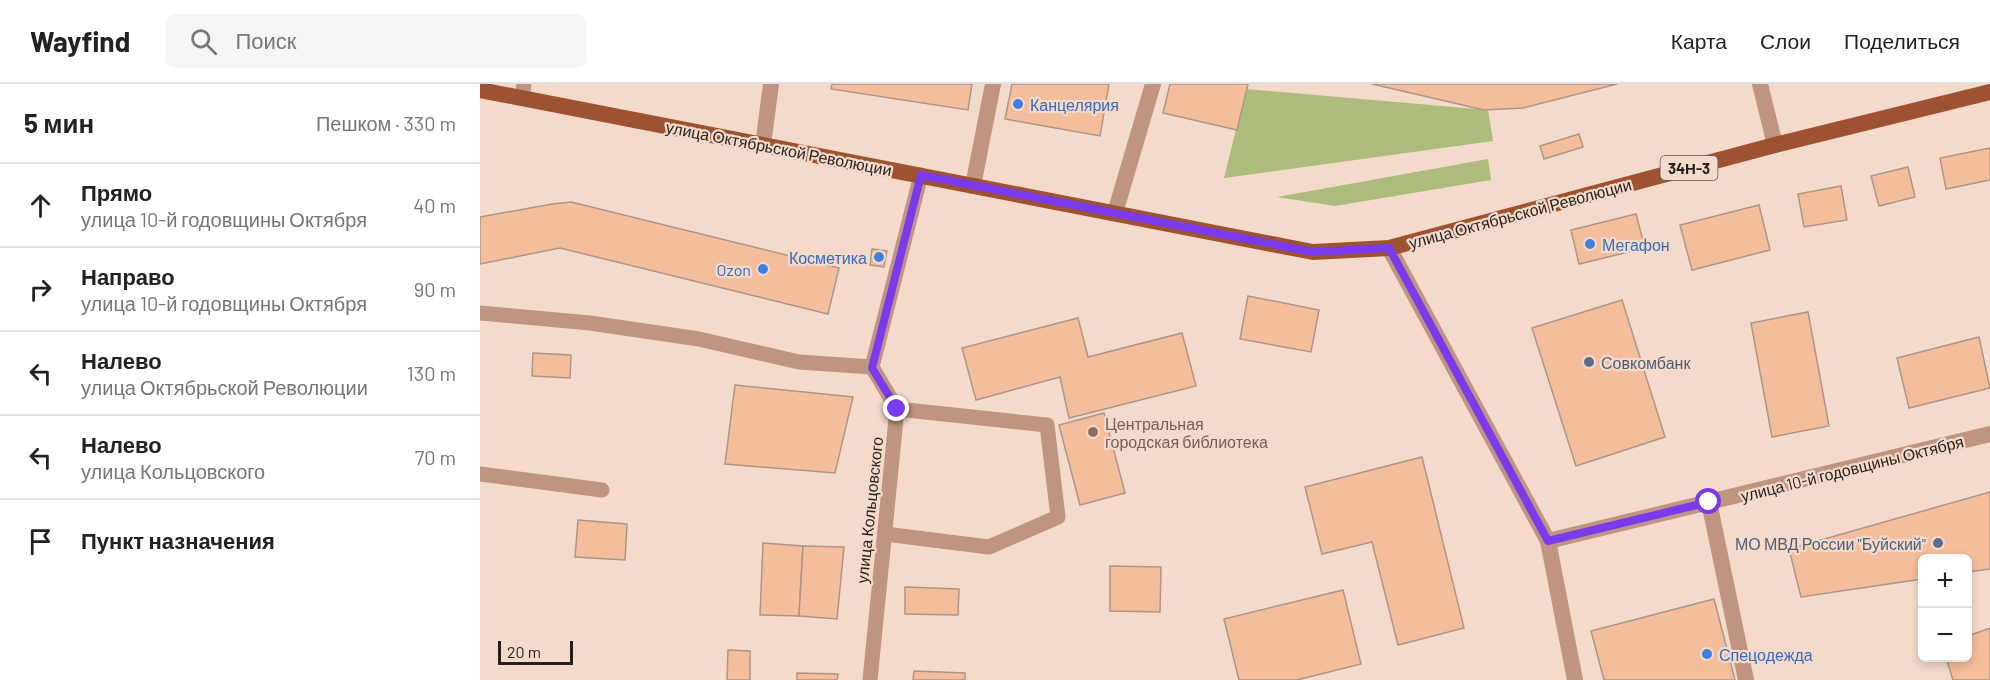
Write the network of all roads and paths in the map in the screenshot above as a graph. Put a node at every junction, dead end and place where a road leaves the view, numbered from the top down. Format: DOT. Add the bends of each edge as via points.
graph roads {
  1 [pos="771,84"];
  2 [pos="993,84"];
  3 [pos="1153,84"];
  4 [pos="1760,84"];
  5 [pos="480,90"];
  6 [pos="523,91"];
  7 [pos="1990,92"];
  8 [pos="763,145"];
  9 [pos="1775,145"];
  10 [pos="921,175"];
  11 [pos="974,186"];
  12 [pos="1115,213"];
  13 [pos="1389,248"];
  14 [pos="480,313"];
  15 [pos="872,368"];
  16 [pos="897,409"];
  17 [pos="1990,434"];
  18 [pos="480,474"];
  19 [pos="602,490"];
  20 [pos="1709,502"];
  21 [pos="885,534"];
  22 [pos="1548,541"];
  23 [pos="870,680"];
  24 [pos="1575,680"];
  25 [pos="1746,680"];
  1 -- 8 [label="street"];
  2 -- 11 [label="street"];
  3 -- 12 [label="street"];
  4 -- 9 [label="street"];
  5 -- 6 [label="main road, улица Октябрьской Революции / 34Н-3"];
  6 -- 8 [label="main road, улица Октябрьской Революции / 34Н-3"];
  7 -- 9 [label="main road, улица Октябрьской Революции / 34Н-3"];
  8 -- 10 [label="main road, улица Октябрьской Революции / 34Н-3"];
  9 -- 13 [label="main road, улица Октябрьской Революции / 34Н-3"];
  10 -- 11 [label="main road, улица Октябрьской Революции / 34Н-3"];
  10 -- 15 [label="lane"];
  11 -- 12 [label="main road, улица Октябрьской Революции / 34Н-3"];
  12 -- 13 [label="main road, улица Октябрьской Революции / 34Н-3" via="1313,252"];
  13 -- 22 [label="street"];
  14 -- 15 [label="lane" via="590,323 699,339 799,362"];
  15 -- 16 [label="lane"];
  16 -- 21 [label="lane, улица Кольцовского"];
  16 -- 21 [label="lane" via="1047,425 1058,517 989,547"];
  17 -- 20 [label="street, улица 10-й годовщины Октября"];
  18 -- 19 [label="lane"];
  20 -- 22 [label="street, улица 10-й годовщины Октября"];
  20 -- 25 [label="street"];
  21 -- 23 [label="lane, улица Кольцовского"];
  22 -- 24 [label="street"];
}
